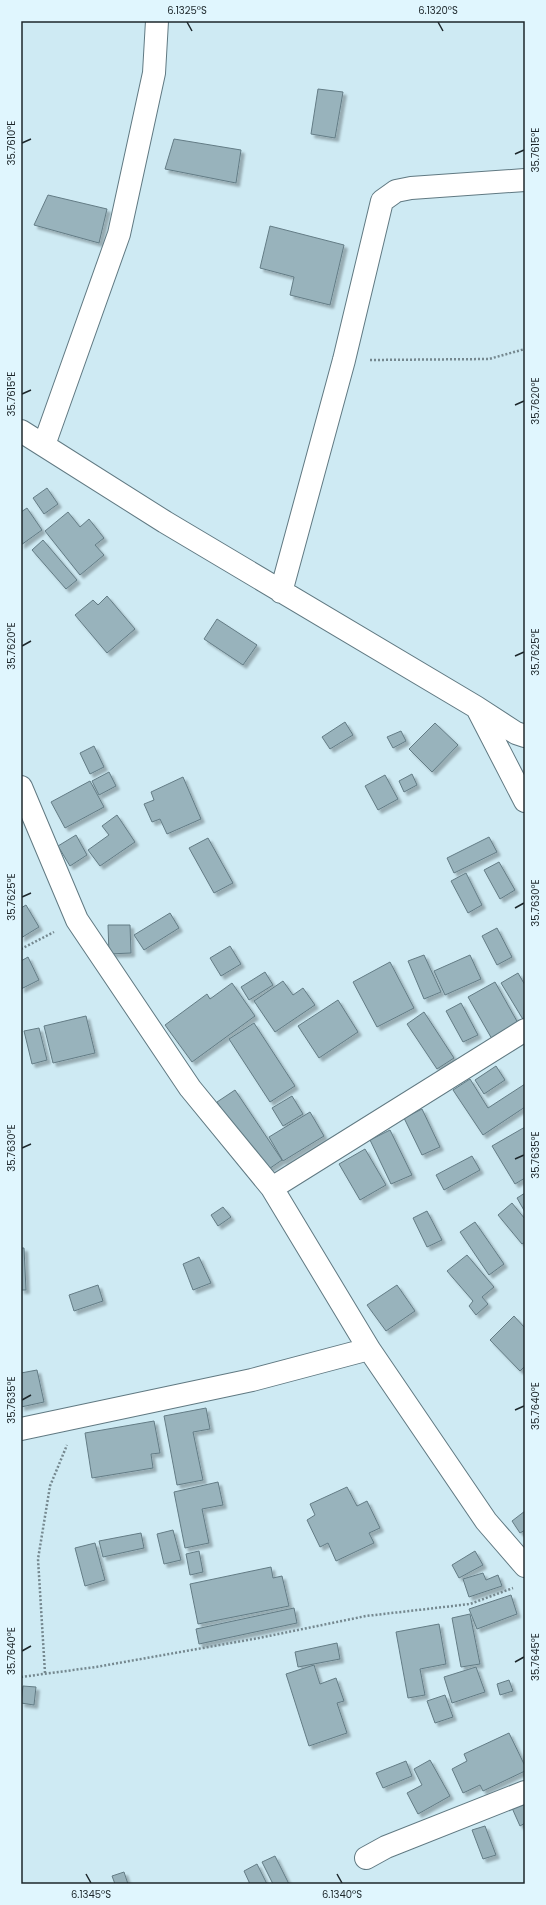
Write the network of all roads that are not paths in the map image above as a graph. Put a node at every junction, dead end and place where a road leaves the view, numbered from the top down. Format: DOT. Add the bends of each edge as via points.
graph roads {
  1 [pos="157,21"];
  2 [pos="525,180"];
  3 [pos="21,431"];
  4 [pos="44,445"];
  5 [pos="281,592"];
  6 [pos="476,707"];
  7 [pos="525,736"];
  8 [pos="21,787"];
  9 [pos="525,801"];
  10 [pos="525,1030"];
  11 [pos="272,1188"];
  12 [pos="369,1349"];
  13 [pos="21,1429"];
  14 [pos="522,1576"];
  15 [pos="525,1792"];
  16 [pos="366,1858"];
  1 -- 4 [label="street" via="154,73 119,234"];
  2 -- 5 [label="street" via="411,188 396,191 382,201 344,360"];
  3 -- 4 [label="street"];
  4 -- 5 [label="street"];
  5 -- 6 [label="street"];
  6 -- 7 [label="street" via="516,733"];
  6 -- 9 [label="street"];
  8 -- 11 [label="street" via="77,920 190,1088"];
  10 -- 11 [label="street"];
  11 -- 12 [label="street"];
  12 -- 13 [label="street" via="252,1380"];
  12 -- 14 [label="street"];
  15 -- 16 [label="street" via="386,1847"];
}
